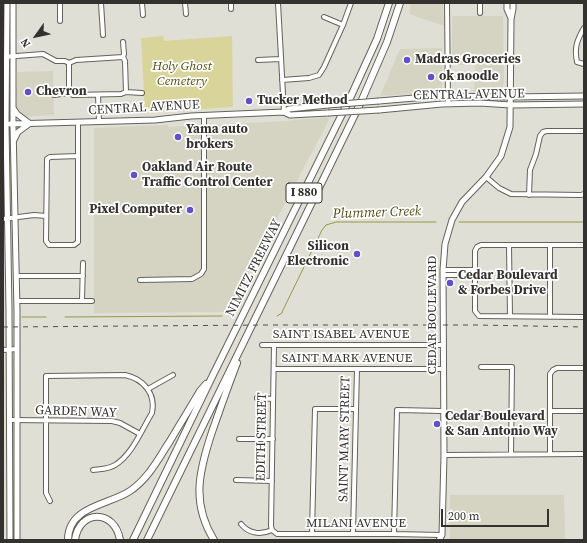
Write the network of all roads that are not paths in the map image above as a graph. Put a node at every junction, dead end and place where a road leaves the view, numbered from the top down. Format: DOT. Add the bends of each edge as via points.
graph roads {
  1 [pos="7,3"];
  2 [pos="13,3"];
  3 [pos="60,3"];
  4 [pos="101,3"];
  5 [pos="142,3"];
  6 [pos="185,3"];
  7 [pos="231,3"];
  8 [pos="278,3"];
  9 [pos="351,3"];
  10 [pos="389,3"];
  11 [pos="400,3"];
  12 [pos="447,3"];
  13 [pos="480,3"];
  14 [pos="507,3"];
  15 [pos="513,3"];
  16 [pos="231,9"];
  17 [pos="480,13"];
  18 [pos="186,14"];
  19 [pos="142,15"];
  20 [pos="324,17"];
  21 [pos="511,19"];
  22 [pos="60,21"];
  23 [pos="343,25"];
  24 [pos="584,28"];
  25 [pos="102,35"];
  26 [pos="123,42"];
  27 [pos="5,57"];
  28 [pos="13,57"];
  29 [pos="123,57"];
  30 [pos="280,59"];
  31 [pos="258,60"];
  32 [pos="69,63"];
  33 [pos="584,64"];
  34 [pos="282,80"];
  35 [pos="3,82"];
  36 [pos="6,87"];
  37 [pos="126,92"];
  38 [pos="69,93"];
  39 [pos="142,93"];
  40 [pos="54,95"];
  41 [pos="98,95"];
  42 [pos="448,96"];
  43 [pos="584,96"];
  44 [pos="511,97"];
  45 [pos="448,103"];
  46 [pos="584,104"];
  47 [pos="511,105"];
  48 [pos="6,108"];
  49 [pos="13,108"];
  50 [pos="284,112"];
  51 [pos="3,114"];
  52 [pos="204,116"];
  53 [pos="78,122"];
  54 [pos="99,122"];
  55 [pos="4,124"];
  56 [pos="13,124"];
  57 [pos="30,124"];
  58 [pos="584,132"];
  59 [pos="3,136"];
  60 [pos="6,141"];
  61 [pos="13,143"];
  62 [pos="78,156"];
  63 [pos="486,177"];
  64 [pos="584,194"];
  65 [pos="529,195"];
  66 [pos="46,216"];
  67 [pos="14,218"];
  68 [pos="5,219"];
  69 [pos="509,245"];
  70 [pos="550,245"];
  71 [pos="584,245"];
  72 [pos="83,263"];
  73 [pos="475,270"];
  74 [pos="443,273"];
  75 [pos="475,275"];
  76 [pos="16,276"];
  77 [pos="82,276"];
  78 [pos="8,278"];
  79 [pos="140,280"];
  80 [pos="17,300"];
  81 [pos="82,300"];
  82 [pos="92,301"];
  83 [pos="510,316"];
  84 [pos="550,316"];
  85 [pos="584,317"];
  86 [pos="254,321"];
  87 [pos="274,344"];
  88 [pos="443,344"];
  89 [pos="262,345"];
  90 [pos="6,349"];
  91 [pos="17,349"];
  92 [pos="481,367"];
  93 [pos="584,368"];
  94 [pos="274,369"];
  95 [pos="356,369"];
  96 [pos="444,369"];
  97 [pos="173,375"];
  98 [pos="211,379"];
  99 [pos="148,389"];
  100 [pos="257,398"];
  101 [pos="273,399"];
  102 [pos="356,409"];
  103 [pos="444,411"];
  104 [pos="550,411"];
  105 [pos="584,411"];
  106 [pos="480,413"];
  107 [pos="512,416"];
  108 [pos="9,420"];
  109 [pos="17,420"];
  110 [pos="45,421"];
  111 [pos="140,434"];
  112 [pos="239,439"];
  113 [pos="273,440"];
  114 [pos="550,453"];
  115 [pos="511,454"];
  116 [pos="584,454"];
  117 [pos="444,455"];
  118 [pos="94,470"];
  119 [pos="236,480"];
  120 [pos="272,481"];
  121 [pos="167,500"];
  122 [pos="50,501"];
  123 [pos="241,524"];
  124 [pos="272,530"];
  125 [pos="312,533"];
  126 [pos="353,533"];
  127 [pos="394,534"];
  128 [pos="440,537"];
  129 [pos="10,540"];
  130 [pos="17,540"];
  131 [pos="68,540"];
  132 [pos="75,540"];
  133 [pos="120,540"];
  134 [pos="134,540"];
  135 [pos="147,540"];
  136 [pos="151,540"];
  137 [pos="214,540"];
  138 [pos="445,540"];
  1 -- 27 [label="main road"];
  2 -- 28 [label="main road"];
  3 -- 22 [label="street"];
  4 -- 25 [label="street"];
  5 -- 19 [label="street"];
  6 -- 18 [label="street"];
  7 -- 16 [label="street"];
  8 -- 30 [label="street"];
  9 -- 23 [label="street"];
  10 -- 98 [label="highway, NIMITZ FREEWAY / I 880" via="351,96"];
  11 -- 86 [label="highway, NIMITZ FREEWAY / I 880" via="373,75"];
  12 -- 42 [label="street"];
  13 -- 17 [label="street"];
  14 -- 21 [label="main road, CEDAR BOULEVARD"];
  15 -- 21 [label="main road, CEDAR BOULEVARD"];
  20 -- 23 [label="street"];
  21 -- 44 [label="main road, CEDAR BOULEVARD"];
  23 -- 34 [label="street" via="319,75"];
  24 -- 33 [label="street" via="576,43 575,54 577,62"];
  26 -- 29 [label="street"];
  27 -- 28 [label="street"];
  27 -- 36 [label="main road"];
  28 -- 32 [label="street" via="43,54 56,61"];
  28 -- 49 [label="main road"];
  29 -- 32 [label="street" via="76,60"];
  29 -- 37 [label="street"];
  30 -- 31 [label="street"];
  30 -- 34 [label="street"];
  32 -- 38 [label="street"];
  34 -- 50 [label="street"];
  35 -- 36 [label="street"];
  36 -- 48 [label="main road"];
  37 -- 39 [label="street"];
  37 -- 41 [label="street"];
  38 -- 40 [label="street"];
  38 -- 41 [label="street"];
  41 -- 54 [label="street"];
  42 -- 44 [label="main road, CENTRAL AVENUE"];
  42 -- 45 [label="street"];
  42 -- 50 [label="main road, CENTRAL AVENUE, bridge" via="328,105 289,109"];
  43 -- 44 [label="main road, CENTRAL AVENUE"];
  44 -- 47 [label="main road, CEDAR BOULEVARD"];
  45 -- 47 [label="main road, CENTRAL AVENUE"];
  45 -- 50 [label="main road, CENTRAL AVENUE, bridge" via="328,113 290,115"];
  46 -- 47 [label="main road, CENTRAL AVENUE"];
  47 -- 63 [label="main road, CEDAR BOULEVARD" via="510,127 501,156"];
  48 -- 51 [label="main road"];
  48 -- 55 [label="main road"];
  49 -- 56 [label="main road"];
  49 -- 57 [label="main road" via="18,116"];
  50 -- 52 [label="main road, CENTRAL AVENUE"];
  52 -- 54 [label="main road, CENTRAL AVENUE"];
  52 -- 79 [label="street" via="204,268 192,279"];
  53 -- 54 [label="main road, CENTRAL AVENUE"];
  53 -- 57 [label="main road, CENTRAL AVENUE"];
  53 -- 62 [label="street"];
  55 -- 56 [label="main road, CENTRAL AVENUE"];
  55 -- 60 [label="main road"];
  56 -- 57 [label="main road, CENTRAL AVENUE"];
  56 -- 61 [label="main road"];
  57 -- 61 [label="main road" via="18,132"];
  58 -- 65 [label="street" via="543,132 530,170"];
  59 -- 60 [label="main road"];
  60 -- 68 [label="main road"];
  61 -- 67 [label="main road"];
  62 -- 66 [label="street" via="47,158"];
  62 -- 66 [label="street" via="78,242 74,245 49,244 46,241"];
  63 -- 65 [label="street" via="505,192"];
  63 -- 74 [label="main road, CEDAR BOULEVARD" via="462,202 452,220 445,244"];
  64 -- 65 [label="street"];
  66 -- 67 [label="street"];
  67 -- 68 [label="street"];
  67 -- 76 [label="main road"];
  68 -- 78 [label="main road"];
  69 -- 70 [label="street"];
  69 -- 73 [label="street" via="477,247"];
  69 -- 83 [label="street"];
  70 -- 71 [label="street"];
  70 -- 84 [label="street"];
  72 -- 77 [label="street"];
  73 -- 74 [label="street"];
  73 -- 75 [label="street"];
  74 -- 75 [label="street"];
  74 -- 88 [label="main road, CEDAR BOULEVARD"];
  75 -- 83 [label="street" via="476,314"];
  76 -- 77 [label="street"];
  76 -- 80 [label="main road"];
  77 -- 81 [label="street"];
  78 -- 80 [label="main road" via="12,295"];
  78 -- 90 [label="main road"];
  80 -- 81 [label="street"];
  80 -- 91 [label="main road"];
  81 -- 82 [label="street"];
  83 -- 84 [label="street"];
  84 -- 85 [label="street"];
  86 -- 121 [label="highway, NIMITZ FREEWAY / I 880"];
  86 -- 137 [label="highway" via="219,410 200,474 200,508"];
  87 -- 88 [label="street, SAINT ISABEL AVENUE"];
  87 -- 89 [label="street, SAINT ISABEL AVENUE"];
  87 -- 94 [label="street, EDITH STREET"];
  88 -- 96 [label="main road, CEDAR BOULEVARD"];
  90 -- 91 [label="street"];
  90 -- 108 [label="main road"];
  91 -- 109 [label="main road"];
  92 -- 107 [label="street" via="512,367"];
  93 -- 104 [label="street" via="553,370 550,374"];
  94 -- 95 [label="street, SAINT MARK AVENUE"];
  94 -- 101 [label="street, EDITH STREET"];
  95 -- 96 [label="street, SAINT MARK AVENUE"];
  95 -- 102 [label="street, SAINT MARY STREET"];
  96 -- 103 [label="main road, CEDAR BOULEVARD"];
  97 -- 99 [label="street"];
  98 -- 131 [label="highway" via="200,391 144,479 124,495 81,513 72,523"];
  98 -- 134 [label="highway, NIMITZ FREEWAY / I 880"];
  99 -- 110 [label="street" via="134,377 125,375 46,376"];
  99 -- 111 [label="street" via="152,413"];
  100 -- 101 [label="street"];
  101 -- 113 [label="street, EDITH STREET"];
  102 -- 125 [label="street" via="315,409"];
  102 -- 126 [label="street, SAINT MARY STREET"];
  103 -- 117 [label="main road, CEDAR BOULEVARD"];
  103 -- 127 [label="street" via="397,410"];
  104 -- 105 [label="street"];
  104 -- 114 [label="street"];
  106 -- 107 [label="street" via="489,416"];
  107 -- 115 [label="street"];
  108 -- 109 [label="street, GARDEN WAY"];
  108 -- 129 [label="main road"];
  109 -- 110 [label="street, GARDEN WAY"];
  109 -- 130 [label="main road"];
  110 -- 111 [label="street, GARDEN WAY" via="112,421"];
  110 -- 122 [label="street" via="46,493"];
  111 -- 118 [label="street" via="123,460 114,466"];
  112 -- 113 [label="street"];
  113 -- 120 [label="street, EDITH STREET"];
  114 -- 115 [label="street"];
  114 -- 116 [label="street"];
  115 -- 117 [label="street"];
  117 -- 128 [label="main road, CEDAR BOULEVARD"];
  119 -- 120 [label="street"];
  120 -- 124 [label="street, EDITH STREET"];
  121 -- 135 [label="highway, NIMITZ FREEWAY / I 880"];
  121 -- 136 [label="highway"];
  123 -- 124 [label="street, MILANI AVENUE" via="248,531 262,533"];
  124 -- 125 [label="street, MILANI AVENUE" via="278,534"];
  125 -- 126 [label="street, MILANI AVENUE"];
  126 -- 127 [label="street, MILANI AVENUE"];
  127 -- 128 [label="street, MILANI AVENUE"];
  128 -- 138 [label="main road"];
  132 -- 133 [label="highway" via="79,526 92,517 108,519 115,525"];
}
